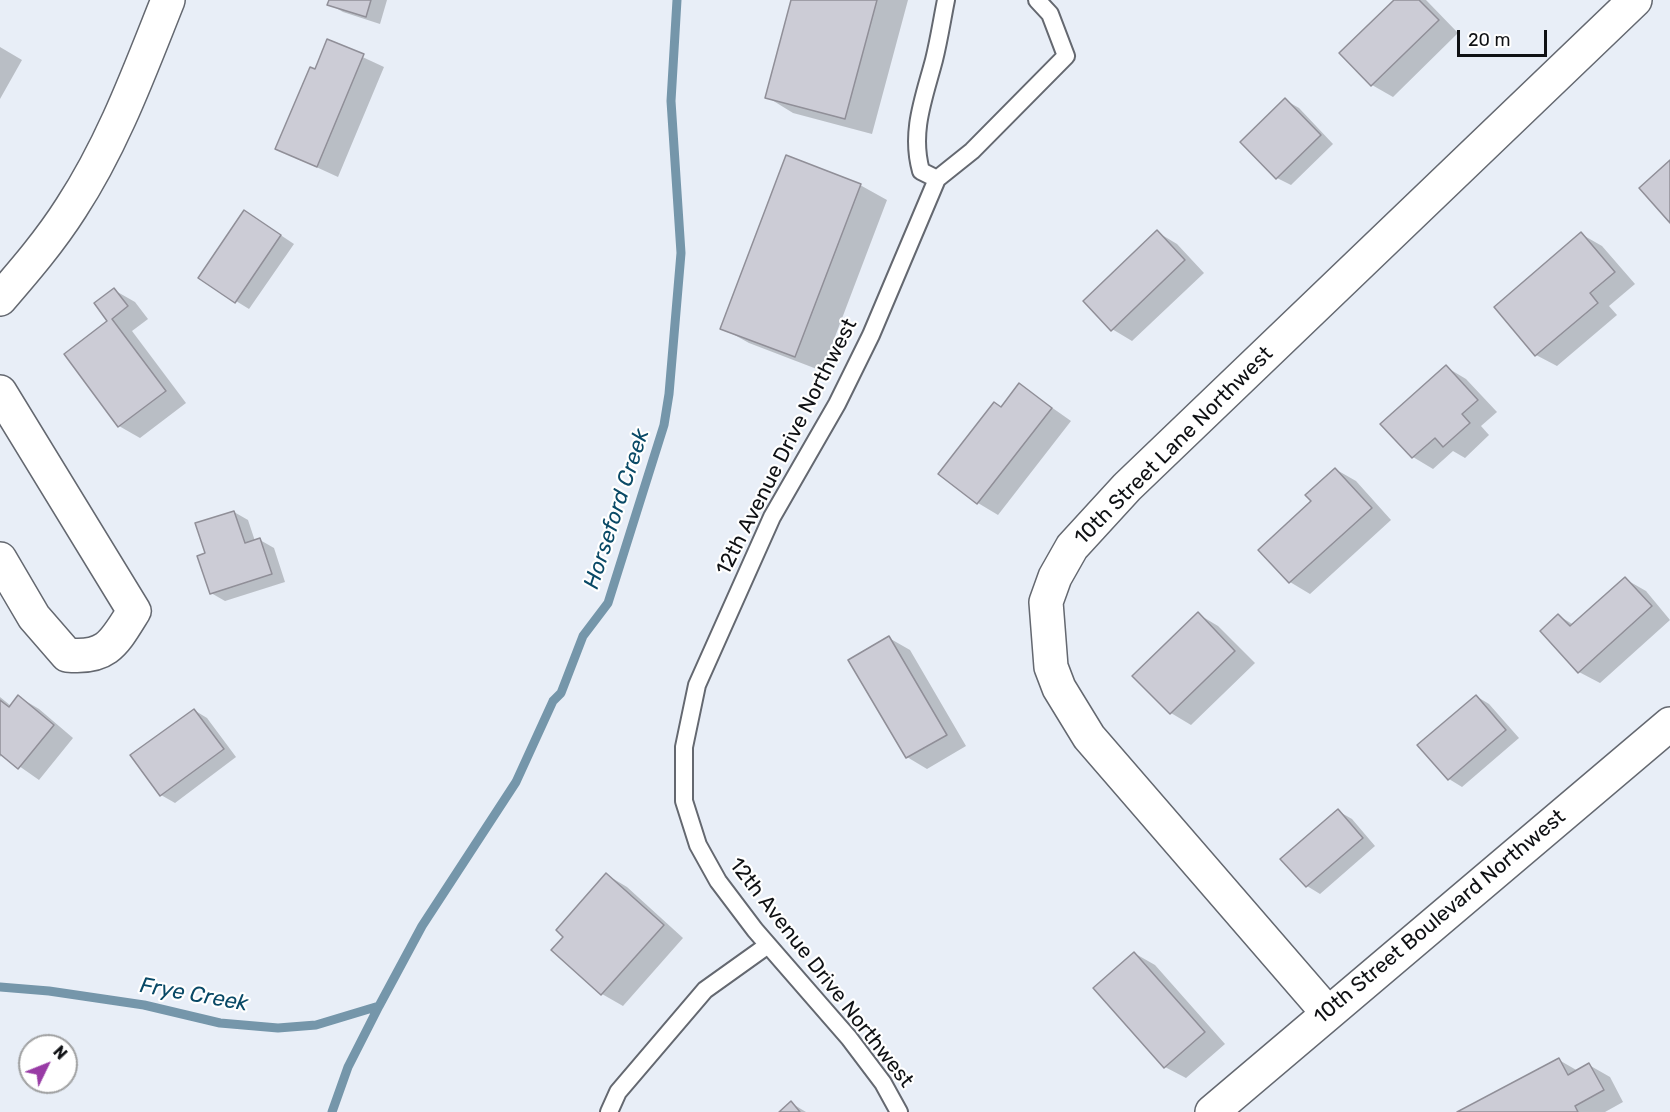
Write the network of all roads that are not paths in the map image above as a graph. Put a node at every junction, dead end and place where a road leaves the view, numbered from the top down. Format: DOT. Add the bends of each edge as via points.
graph roads {
  1 [pos="168,0"];
  2 [pos="946,0"];
  3 [pos="1037,0"];
  4 [pos="1635,0"];
  5 [pos="937,179"];
  6 [pos="0,299"];
  7 [pos="0,392"];
  8 [pos="0,559"];
  9 [pos="1670,724"];
  10 [pos="768,945"];
  11 [pos="1327,1012"];
  12 [pos="609,1112"];
  13 [pos="899,1112"];
  14 [pos="1212,1112"];
  1 -- 6 [label="street" via="123,111 72,207"];
  2 -- 5 [label="lane" via="917,119 915,150 921,171"];
  3 -- 5 [label="lane" via="1050,14 1066,56 972,151"];
  4 -- 11 [label="street, 10th Street Lane Northwest" via="1127,487 1072,547 1046,602 1051,667 1089,737"];
  5 -- 10 [label="lane, 12th Avenue Drive Northwest" via="862,354 772,517 697,686 684,747 684,801 698,844 718,881"];
  7 -- 8 [label="street" via="134,611 108,649 88,657 67,654 34,617"];
  9 -- 11 [label="street, 10th Street Boulevard Northwest"];
  10 -- 12 [label="lane" via="705,990 618,1092"];
  10 -- 13 [label="lane, 12th Avenue Drive Northwest" via="849,1038"];
  11 -- 14 [label="street, 10th Street Boulevard Northwest"];
}
